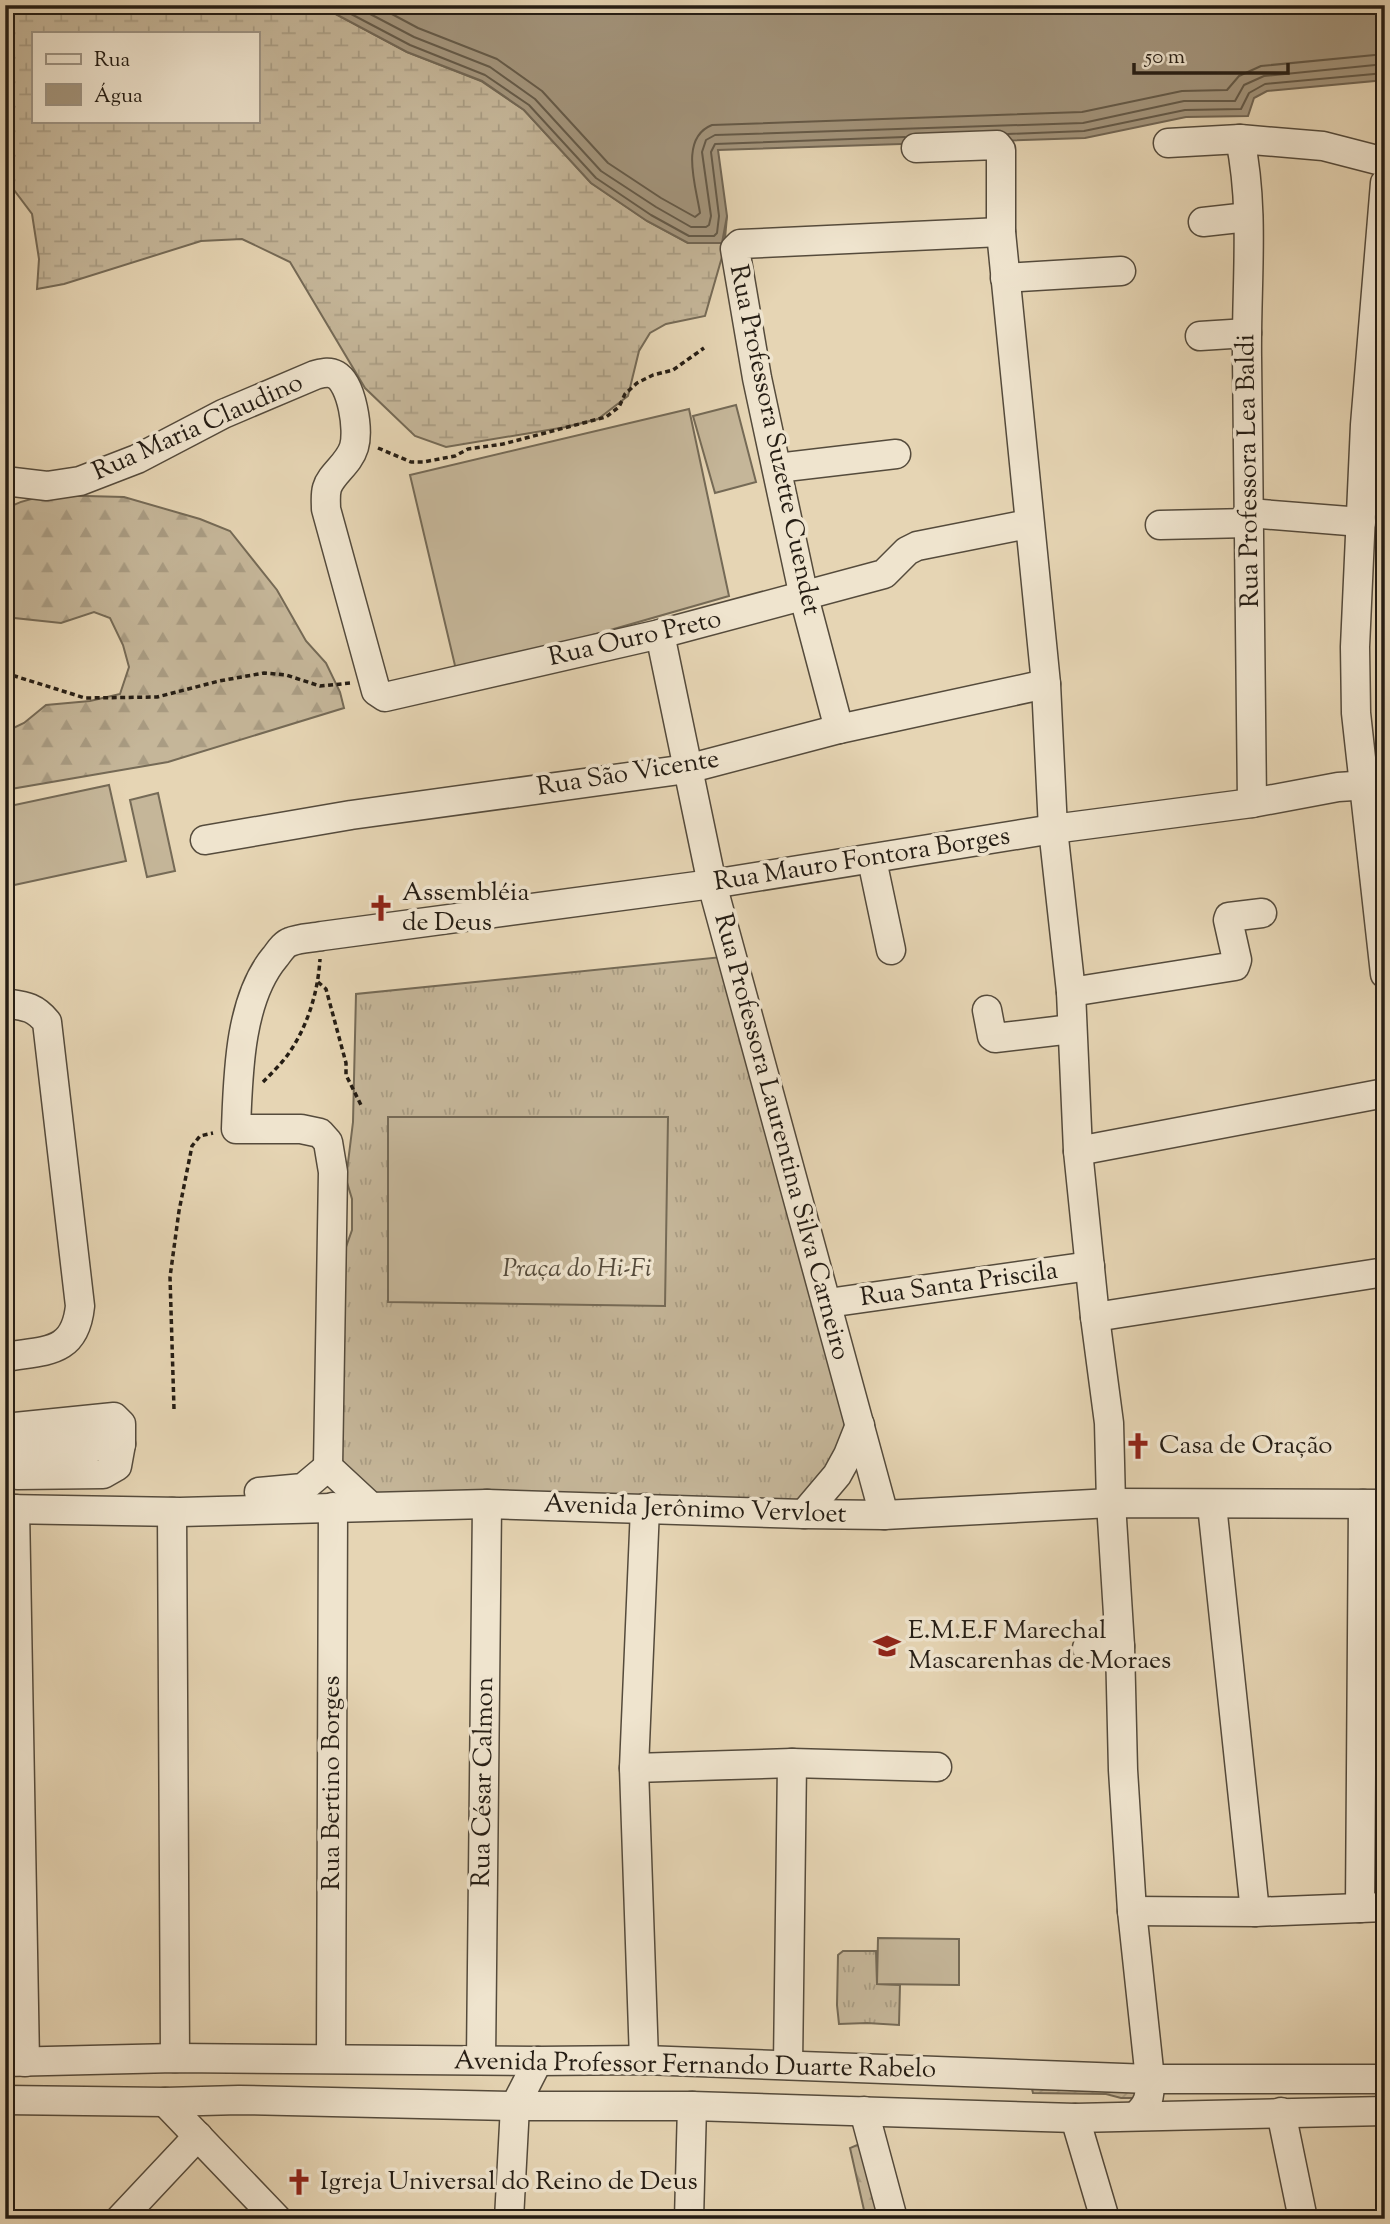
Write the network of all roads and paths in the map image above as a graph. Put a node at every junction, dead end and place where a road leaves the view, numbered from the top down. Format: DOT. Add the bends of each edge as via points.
graph roads {
  1 [pos="1240,139"];
  2 [pos="1168,143"];
  3 [pos="916,148"];
  4 [pos="1385,162"];
  5 [pos="1385,183"];
  6 [pos="1248,217"];
  7 [pos="1203,222"];
  8 [pos="1000,232"];
  9 [pos="1121,271"];
  10 [pos="1381,271"];
  11 [pos="1005,278"];
  12 [pos="1247,333"];
  13 [pos="1200,336"];
  14 [pos="704,348"];
  15 [pos="1375,426"];
  16 [pos="376,446"];
  17 [pos="883,448"];
  18 [pos="777,468"];
  19 [pos="5,481"];
  20 [pos="1249,518"];
  21 [pos="1361,522"];
  22 [pos="1028,524"];
  23 [pos="1160,525"];
  24 [pos="1373,558"];
  25 [pos="804,597"];
  26 [pos="660,634"];
  27 [pos="5,673"];
  28 [pos="1046,684"];
  29 [pos="379,689"];
  30 [pos="839,729"];
  31 [pos="687,769"];
  32 [pos="1374,785"];
  33 [pos="1252,803"];
  34 [pos="1053,829"];
  35 [pos="205,840"];
  36 [pos="872,860"];
  37 [pos="712,884"];
  38 [pos="1262,913"];
  39 [pos="330,935"];
  40 [pos="891,950"];
  41 [pos="1385,974"];
  42 [pos="318,982"];
  43 [pos="1071,992"];
  44 [pos="5,1003"];
  45 [pos="987,1010"];
  46 [pos="1072,1029"];
  47 [pos="237,1092"];
  48 [pos="1385,1093"];
  49 [pos="361,1105"];
  50 [pos="236,1129"];
  51 [pos="1078,1151"];
  52 [pos="1090,1266"];
  53 [pos="1385,1272"];
  54 [pos="828,1303"];
  55 [pos="1095,1317"];
  56 [pos="5,1357"];
  57 [pos="174,1409"];
  58 [pos="860,1425"];
  59 [pos="5,1428"];
  60 [pos="121,1444"];
  61 [pos="5,1454"];
  62 [pos="328,1467"];
  63 [pos="5,1471"];
  64 [pos="1111,1503"];
  65 [pos="487,1504"];
  66 [pos="1374,1504"];
  67 [pos="1212,1505"];
  68 [pos="370,1506"];
  69 [pos="333,1507"];
  70 [pos="645,1508"];
  71 [pos="10,1509"];
  72 [pos="176,1512"];
  73 [pos="804,1514"];
  74 [pos="884,1515"];
  75 [pos="1120,1646"];
  76 [pos="1087,1648"];
  77 [pos="792,1763"];
  78 [pos="937,1767"];
  79 [pos="634,1768"];
  80 [pos="1372,1908"];
  81 [pos="1132,1911"];
  82 [pos="1255,1912"];
  83 [pos="175,2058"];
  84 [pos="331,2058"];
  85 [pos="470,2060"];
  86 [pos="633,2060"];
  87 [pos="15,2062"];
  88 [pos="538,2062"];
  89 [pos="788,2065"];
  90 [pos="1150,2079"];
  91 [pos="1385,2080"];
  92 [pos="5,2100"];
  93 [pos="165,2102"];
  94 [pos="437,2103"];
  95 [pos="515,2106"];
  96 [pos="602,2106"];
  97 [pos="692,2106"];
  98 [pos="1385,2111"];
  99 [pos="864,2112"];
  100 [pos="1281,2112"];
  101 [pos="1136,2116"];
  102 [pos="1075,2118"];
  103 [pos="198,2136"];
  104 [pos="120,2219"];
  105 [pos="277,2219"];
  106 [pos="509,2219"];
  107 [pos="689,2219"];
  108 [pos="893,2219"];
  109 [pos="1105,2219"];
  110 [pos="1303,2219"];
  1 -- 2 [label="street"];
  1 -- 4 [label="street" via="1323,146"];
  1 -- 6 [label="street, Rua Professora Lea Baldi" via="1247,169"];
  3 -- 8 [label="street" via="999,147"];
  5 -- 10 [label="street"];
  6 -- 7 [label="street"];
  6 -- 12 [label="street, Rua Professora Lea Baldi"];
  8 -- 11 [label="street"];
  8 -- 18 [label="street, Rua Professora Suzette Cuendet" via="736,246"];
  9 -- 11 [label="street"];
  10 -- 15 [label="street"];
  11 -- 22 [label="street"];
  12 -- 13 [label="street"];
  12 -- 20 [label="street, Rua Professora Lea Baldi"];
  14 -- 16 [label="path" via="673,370 637,383 619,407 586,424 423,463"];
  15 -- 21 [label="street"];
  17 -- 18 [label="street"];
  18 -- 25 [label="street, Rua Professora Suzette Cuendet"];
  19 -- 29 [label="street, Rua Maria Claudino" via="47,486 80,481 137,460 223,414 315,375 328,372 339,376 357,429 349,460 328,485 326,509"];
  20 -- 21 [label="street"];
  20 -- 23 [label="street"];
  20 -- 33 [label="street, Rua Professora Lea Baldi"];
  21 -- 24 [label="street"];
  22 -- 25 [label="street, Rua Ouro Preto" via="917,546 884,574"];
  22 -- 28 [label="street"];
  24 -- 32 [label="street" via="1355,646 1356,713"];
  25 -- 26 [label="street, Rua Ouro Preto"];
  25 -- 30 [label="street, Rua Professora Suzette Cuendet"];
  26 -- 29 [label="street, Rua Ouro Preto"];
  26 -- 31 [label="street, Rua Professora Laurentina Silva Carneiro"];
  27 -- 29 [label="path" via="85,698 157,697 264,673 286,674 320,686"];
  28 -- 30 [label="street, Rua São Vicente"];
  28 -- 34 [label="street"];
  30 -- 31 [label="street, Rua São Vicente"];
  31 -- 35 [label="street, Rua São Vicente"];
  31 -- 37 [label="street, Rua Professora Laurentina Silva Carneiro"];
  32 -- 33 [label="street, Rua Mauro Fontora Borges"];
  32 -- 41 [label="street"];
  33 -- 34 [label="street, Rua Mauro Fontora Borges"];
  34 -- 36 [label="street, Rua Mauro Fontora Borges"];
  34 -- 43 [label="street"];
  36 -- 37 [label="street, Rua Mauro Fontora Borges"];
  36 -- 40 [label="street"];
  37 -- 39 [label="street, Rua Mauro Fontora Borges"];
  37 -- 54 [label="street, Rua Professora Laurentina Silva Carneiro"];
  38 -- 43 [label="street" via="1228,919 1235,966"];
  39 -- 42 [label="path"];
  39 -- 47 [label="street, Rua Mauro Fontora Borges" via="288,942 270,962 247,1015"];
  42 -- 47 [label="path" via="304,1027 289,1054 254,1092"];
  42 -- 49 [label="path" via="326,989 346,1075"];
  43 -- 46 [label="street"];
  44 -- 56 [label="street" via="27,1006 47,1022 80,1306 71,1338 57,1348"];
  45 -- 46 [label="street" via="995,1038"];
  46 -- 51 [label="street"];
  47 -- 50 [label="street"];
  48 -- 51 [label="street"];
  50 -- 57 [label="path" via="200,1136 192,1146 170,1277"];
  50 -- 62 [label="street" via="301,1129 320,1133 328,1142 333,1172"];
  51 -- 52 [label="street"];
  52 -- 54 [label="street, Rua Santa Priscila"];
  52 -- 55 [label="street"];
  53 -- 55 [label="street"];
  54 -- 58 [label="street, Rua Professora Laurentina Silva Carneiro"];
  55 -- 64 [label="street" via="1109,1423"];
  58 -- 73 [label="street" via="837,1475"];
  58 -- 74 [label="street, Rua Professora Laurentina Silva Carneiro"];
  59 -- 60 [label="street" via="114,1417 121,1424"];
  60 -- 61 [label="street"];
  60 -- 63 [label="street" via="117,1466 103,1474 17,1475"];
  62 -- 68 [label="street"];
  62 -- 72 [label="street" via="303,1488 203,1498"];
  64 -- 67 [label="street, Avenida Jerônimo Vervloet"];
  64 -- 74 [label="street, Avenida Jerônimo Vervloet"];
  64 -- 75 [label="street"];
  65 -- 68 [label="street, Avenida Jerônimo Vervloet"];
  65 -- 70 [label="street, Avenida Jerônimo Vervloet"];
  65 -- 85 [label="street, Rua César Calmon"];
  66 -- 67 [label="street, Avenida Jerônimo Vervloet"];
  66 -- 80 [label="street"];
  67 -- 82 [label="street"];
  68 -- 69 [label="street, Avenida Jerônimo Vervloet"];
  69 -- 72 [label="street, Avenida Jerônimo Vervloet"];
  69 -- 84 [label="street, Rua Bertino Borges"];
  70 -- 73 [label="street, Avenida Jerônimo Vervloet"];
  70 -- 79 [label="street"];
  71 -- 72 [label="street, Avenida Jerônimo Vervloet"];
  71 -- 87 [label="street"];
  72 -- 83 [label="street"];
  73 -- 74 [label="street, Avenida Jerônimo Vervloet"];
  75 -- 76 [label="street"];
  75 -- 81 [label="street"];
  77 -- 78 [label="street"];
  77 -- 79 [label="street"];
  77 -- 89 [label="street"];
  79 -- 86 [label="street"];
  80 -- 82 [label="street"];
  81 -- 82 [label="street"];
  81 -- 90 [label="street"];
  83 -- 84 [label="street, Avenida Professor Fernando Duarte Rabelo"];
  83 -- 87 [label="street, Avenida Professor Fernando Duarte Rabelo"];
  84 -- 85 [label="street, Avenida Professor Fernando Duarte Rabelo"];
  85 -- 88 [label="street, Avenida Professor Fernando Duarte Rabelo"];
  85 -- 94 [label="street" via="441,2074"];
  86 -- 88 [label="street, Avenida Professor Fernando Duarte Rabelo"];
  86 -- 89 [label="street, Avenida Professor Fernando Duarte Rabelo"];
  86 -- 96 [label="street"];
  88 -- 95 [label="street"];
  89 -- 90 [label="street, Avenida Professor Fernando Duarte Rabelo"];
  90 -- 91 [label="street, Avenida Professor Fernando Duarte Rabelo"];
  90 -- 101 [label="street" via="1147,2106"];
  92 -- 93 [label="street, Avenida Professor Fernando Duarte Rabelo"];
  93 -- 94 [label="street, Avenida Professor Fernando Duarte Rabelo"];
  93 -- 103 [label="street"];
  94 -- 95 [label="street, Avenida Professor Fernando Duarte Rabelo"];
  95 -- 96 [label="street, Avenida Professor Fernando Duarte Rabelo"];
  95 -- 106 [label="street"];
  96 -- 97 [label="street, Avenida Professor Fernando Duarte Rabelo"];
  97 -- 99 [label="street, Avenida Professor Fernando Duarte Rabelo"];
  97 -- 107 [label="street"];
  98 -- 100 [label="street, Avenida Professor Fernando Duarte Rabelo"];
  99 -- 102 [label="street, Avenida Professor Fernando Duarte Rabelo"];
  99 -- 108 [label="street"];
  100 -- 101 [label="street, Avenida Professor Fernando Duarte Rabelo"];
  100 -- 110 [label="street"];
  101 -- 102 [label="street, Avenida Professor Fernando Duarte Rabelo"];
  102 -- 109 [label="street"];
  103 -- 104 [label="street"];
  103 -- 105 [label="street"];
}
